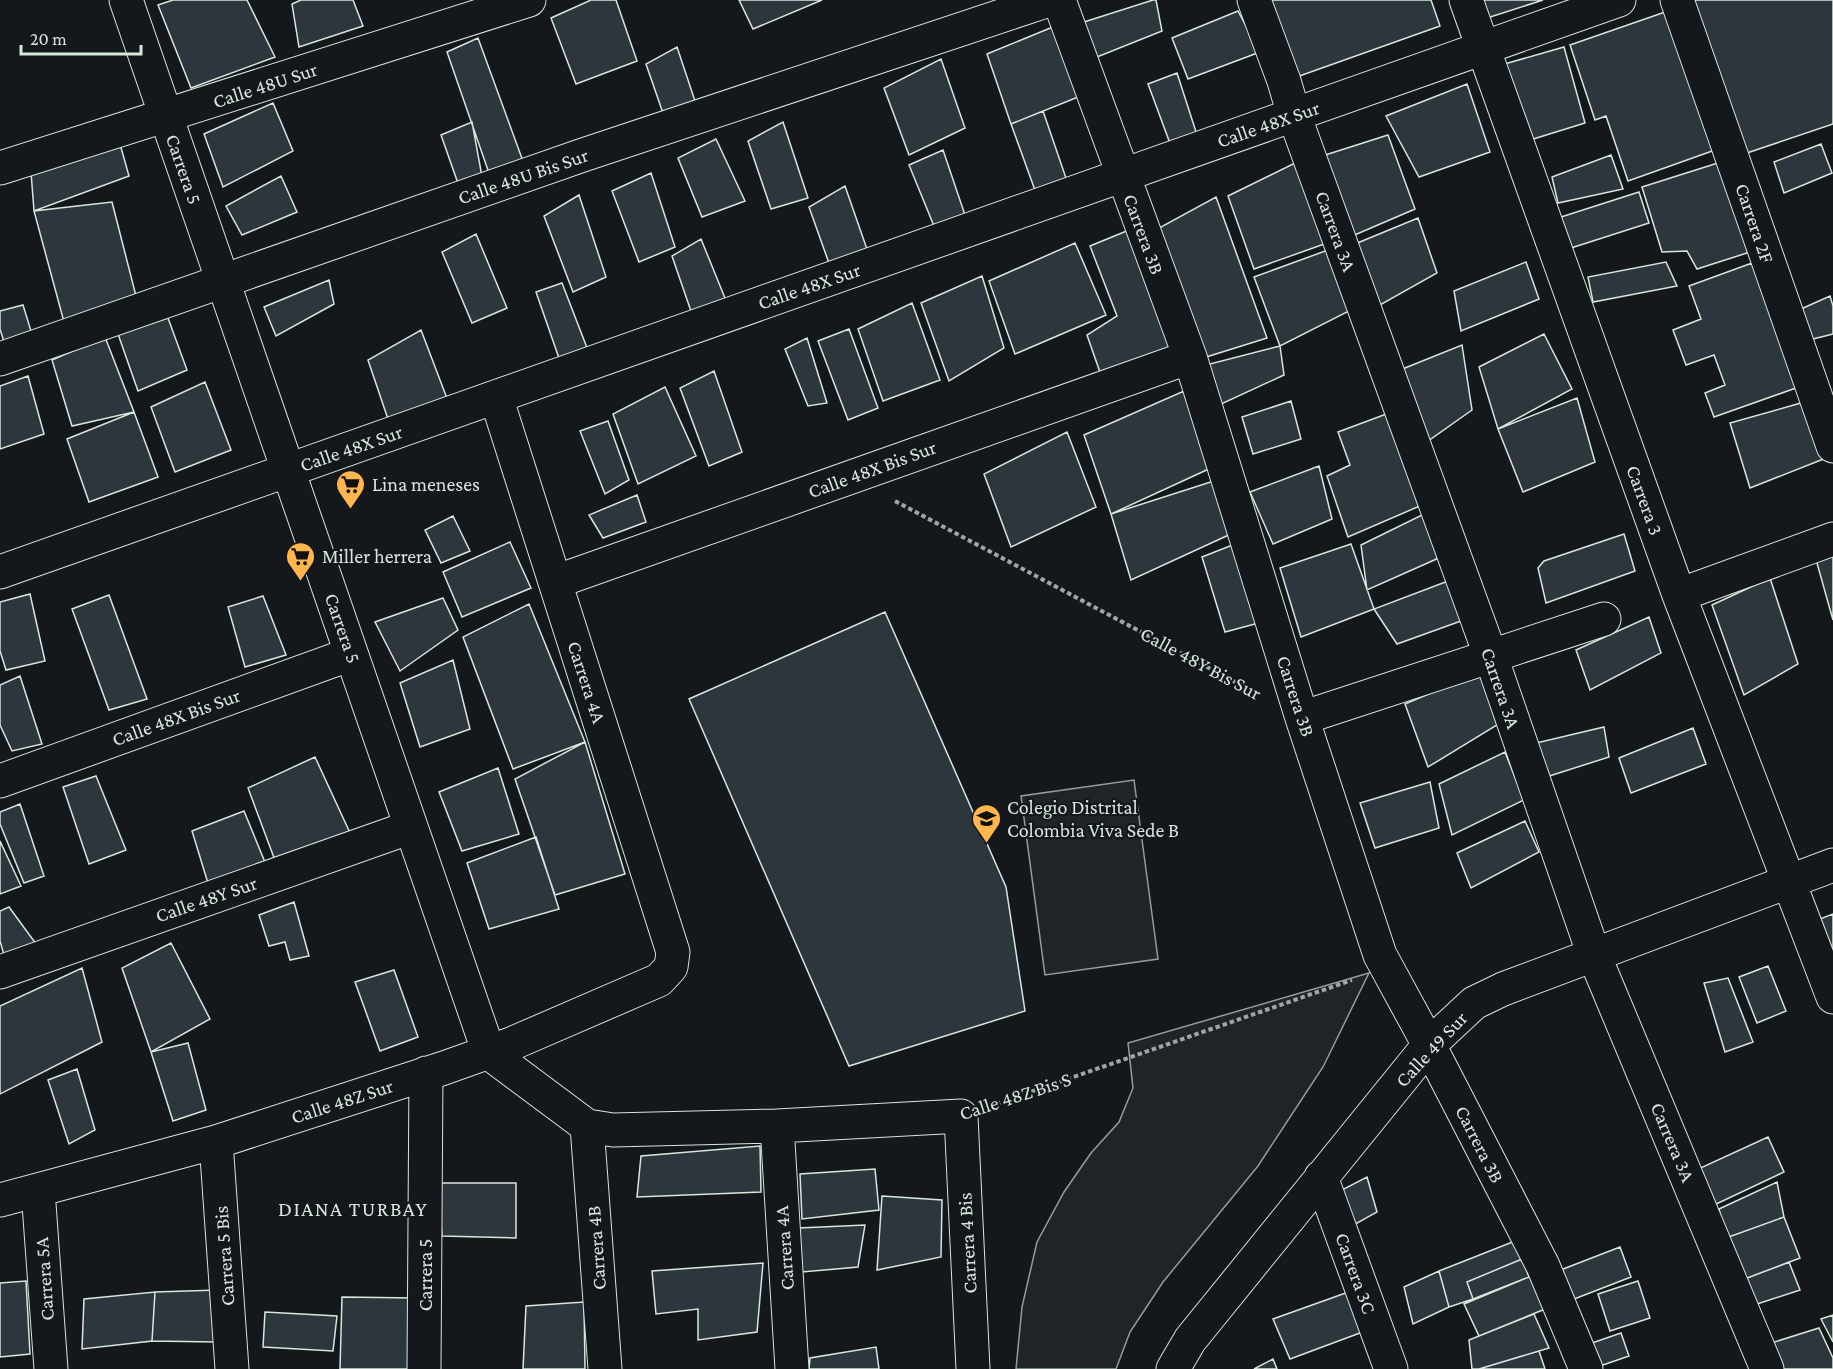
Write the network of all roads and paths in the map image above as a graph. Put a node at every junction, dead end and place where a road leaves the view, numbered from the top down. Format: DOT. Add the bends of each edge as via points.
graph roads {
  1 [pos="126,0"];
  2 [pos="529,0"];
  3 [pos="1049,0"];
  4 [pos="1059,0"];
  5 [pos="1254,0"];
  6 [pos="1466,0"];
  7 [pos="1619,0"];
  8 [pos="1677,0"];
  9 [pos="492,6"];
  10 [pos="1483,48"];
  11 [pos="1294,115"];
  12 [pos="166,116"];
  13 [pos="0,168"];
  14 [pos="1123,175"];
  15 [pos="223,281"];
  16 [pos="1190,357"];
  17 [pos="0,359"];
  18 [pos="496,397"];
  19 [pos="1833,446"];
  20 [pos="288,470"];
  21 [pos="850,477"];
  22 [pos="1833,539"];
  23 [pos="0,572"];
  24 [pos="555,582"];
  25 [pos="1679,595"];
  26 [pos="1604,619"];
  27 [pos="351,654"];
  28 [pos="1491,657"];
  29 [pos="1302,718"];
  30 [pos="0,781"];
  31 [pos="411,827"];
  32 [pos="1833,865"];
  33 [pos="1788,881"];
  34 [pos="1380,955"];
  35 [pos="1594,956"];
  36 [pos="671,967"];
  37 [pos="0,972"];
  38 [pos="1833,997"];
  39 [pos="1429,1045"];
  40 [pos="489,1053"];
  41 [pos="426,1073"];
  42 [pos="962,1116"];
  43 [pos="587,1126"];
  44 [pos="777,1126"];
  45 [pos="216,1142"];
  46 [pos="1321,1177"];
  47 [pos="38,1190"];
  48 [pos="0,1200"];
  49 [pos="1196,1355"];
  50 [pos="51,1369"];
  51 [pos="232,1369"];
  52 [pos="424,1369"];
  53 [pos="605,1369"];
  54 [pos="792,1369"];
  55 [pos="973,1369"];
  56 [pos="1173,1369"];
  57 [pos="1391,1369"];
  58 [pos="1586,1369"];
  59 [pos="1767,1369"];
  1 -- 12 [label="street, Carrera 5"];
  2 -- 9 [label="street, Calle 48U Sur"];
  3 -- 15 [label="street, Calle 48U Bis Sur" via="583,155"];
  4 -- 14 [label="street, Carrera 3B"];
  5 -- 11 [label="street, Carrera 3A"];
  6 -- 10 [label="street, Carrera 3"];
  7 -- 10 [label="street, Calle 48X Sur"];
  8 -- 19 [label="street, Carrera 2F"];
  9 -- 12 [label="street, Calle 48U Sur"];
  10 -- 11 [label="street, Calle 48X Sur"];
  10 -- 25 [label="street, Carrera 3"];
  11 -- 14 [label="street, Calle 48X Sur"];
  11 -- 28 [label="street, Carrera 3A"];
  12 -- 13 [label="street, Calle 48U Sur"];
  12 -- 15 [label="street, Carrera 5"];
  14 -- 16 [label="street, Carrera 3B"];
  14 -- 18 [label="street, Calle 48X Sur"];
  15 -- 17 [label="street, Calle 48U Bis Sur"];
  15 -- 20 [label="street, Carrera 5"];
  16 -- 21 [label="street, Calle 48X Bis Sur"];
  16 -- 29 [label="street, Carrera 3B"];
  18 -- 20 [label="street, Calle 48X Sur"];
  18 -- 24 [label="street, Carrera 4A"];
  20 -- 23 [label="street, Calle 48X Sur"];
  20 -- 27 [label="street, Carrera 5"];
  21 -- 24 [label="street, Calle 48X Bis Sur"];
  21 -- 29 [label="path, Calle 48Y Bis Sur"];
  22 -- 25 [label="street"];
  24 -- 36 [label="street, Carrera 4A" via="672,952"];
  25 -- 33 [label="street, Carrera 3"];
  26 -- 28 [label="street"];
  27 -- 30 [label="street, Calle 48X Bis Sur"];
  27 -- 31 [label="street, Carrera 5"];
  28 -- 29 [label="street"];
  28 -- 35 [label="street, Carrera 3A"];
  29 -- 34 [label="street, Carrera 3B"];
  31 -- 37 [label="street, Calle 48Y Sur"];
  31 -- 40 [label="street, Carrera 5"];
  32 -- 33 [label="street, Calle 49 Sur"];
  33 -- 35 [label="street, Calle 49 Sur"];
  33 -- 38 [label="street, Carrera 3"];
  34 -- 39 [label="street, Carrera 3B"];
  34 -- 42 [label="path, Calle 48Z Bis S" via="1369,974"];
  35 -- 39 [label="street, Calle 49 Sur" via="1474,1003"];
  35 -- 59 [label="street, Carrera 3A"];
  36 -- 40 [label="street, Calle 48Z Sur" via="659,980"];
  39 -- 46 [label="street, Calle 49 Sur"];
  39 -- 58 [label="street, Carrera 3B" via="1543,1266"];
  40 -- 41 [label="street, Calle 48Z Sur"];
  40 -- 43 [label="street"];
  41 -- 45 [label="street, Calle 48Z Sur"];
  41 -- 52 [label="street, Carrera 5"];
  42 -- 44 [label="street, Calle 48Z Bis S"];
  42 -- 55 [label="street, Carrera 4 Bis"];
  43 -- 44 [label="street, Calle 48Z Bis S" via="613,1130"];
  43 -- 53 [label="street, Carrera 4B"];
  44 -- 54 [label="street, Carrera 4A"];
  45 -- 47 [label="street, Calle 48Z Sur"];
  45 -- 51 [label="street, Carrera 5 Bis"];
  46 -- 49 [label="street, Calle 49 Sur"];
  46 -- 57 [label="street, Carrera 3C"];
  47 -- 48 [label="street, Calle 48Z Sur"];
  47 -- 50 [label="street, Carrera 5A"];
  49 -- 56 [label="street, Calle 49 Sur"];
}
